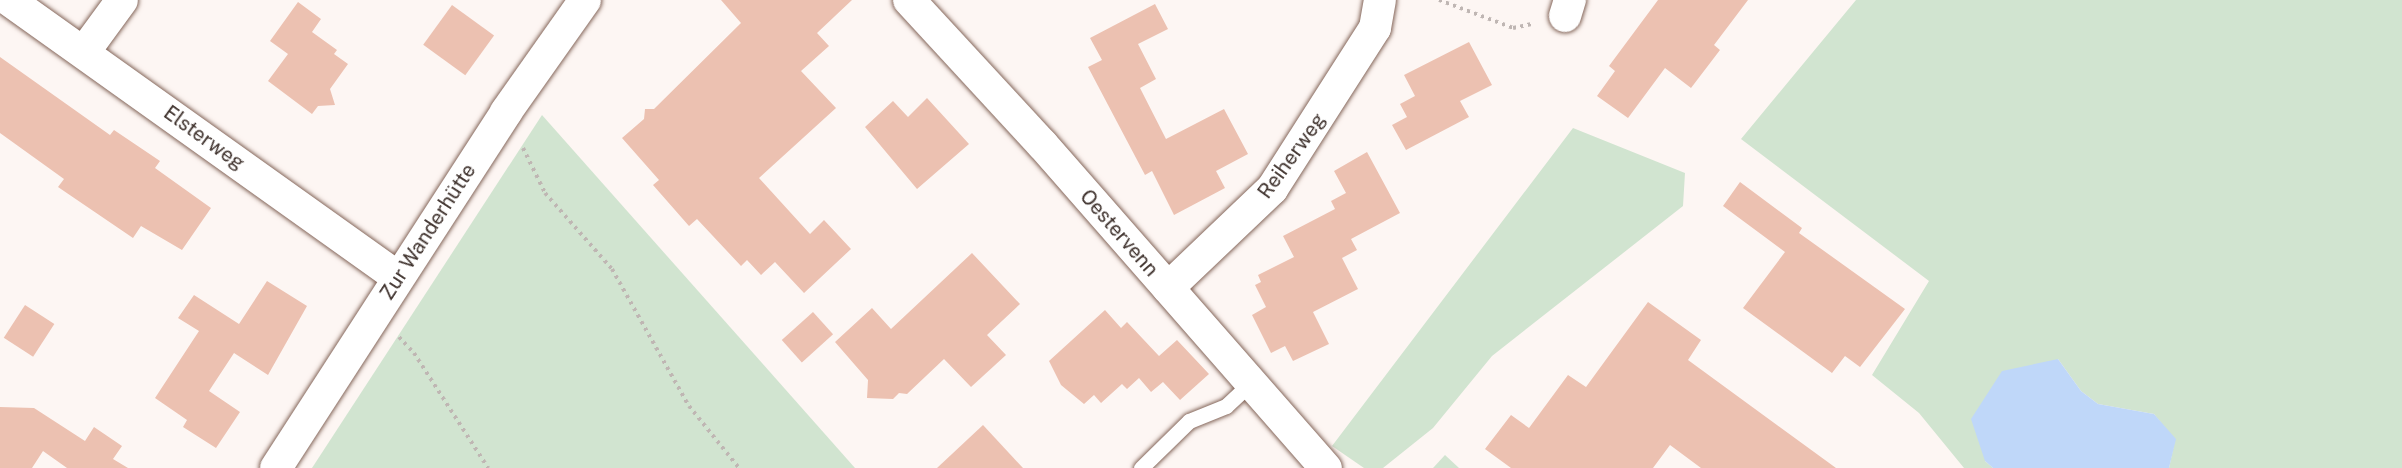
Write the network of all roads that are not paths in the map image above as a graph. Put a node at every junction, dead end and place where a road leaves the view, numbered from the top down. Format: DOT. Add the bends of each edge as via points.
graph roads {
  1 [pos="9,0"];
  2 [pos="122,0"];
  3 [pos="585,0"];
  4 [pos="909,0"];
  5 [pos="1380,0"];
  6 [pos="84,52"];
  7 [pos="398,278"];
  8 [pos="1168,288"];
  9 [pos="1251,382"];
  10 [pos="276,468"];
  11 [pos="1142,468"];
  12 [pos="1326,468"];
  1 -- 6 [label="street, Elsterweg"];
  2 -- 6 [label="street"];
  3 -- 7 [label="street, Zur Wanderhütte" via="506,112"];
  4 -- 8 [label="street, Oestervenn"];
  5 -- 8 [label="street, Reiherweg" via="1375,28 1272,189"];
  6 -- 7 [label="street, Elsterweg"];
  7 -- 10 [label="street, Zur Wanderhütte"];
  8 -- 9 [label="street, Oestervenn"];
  9 -- 11 [label="lane" via="1226,406 1190,421"];
  9 -- 12 [label="street, Oestervenn"];
}
